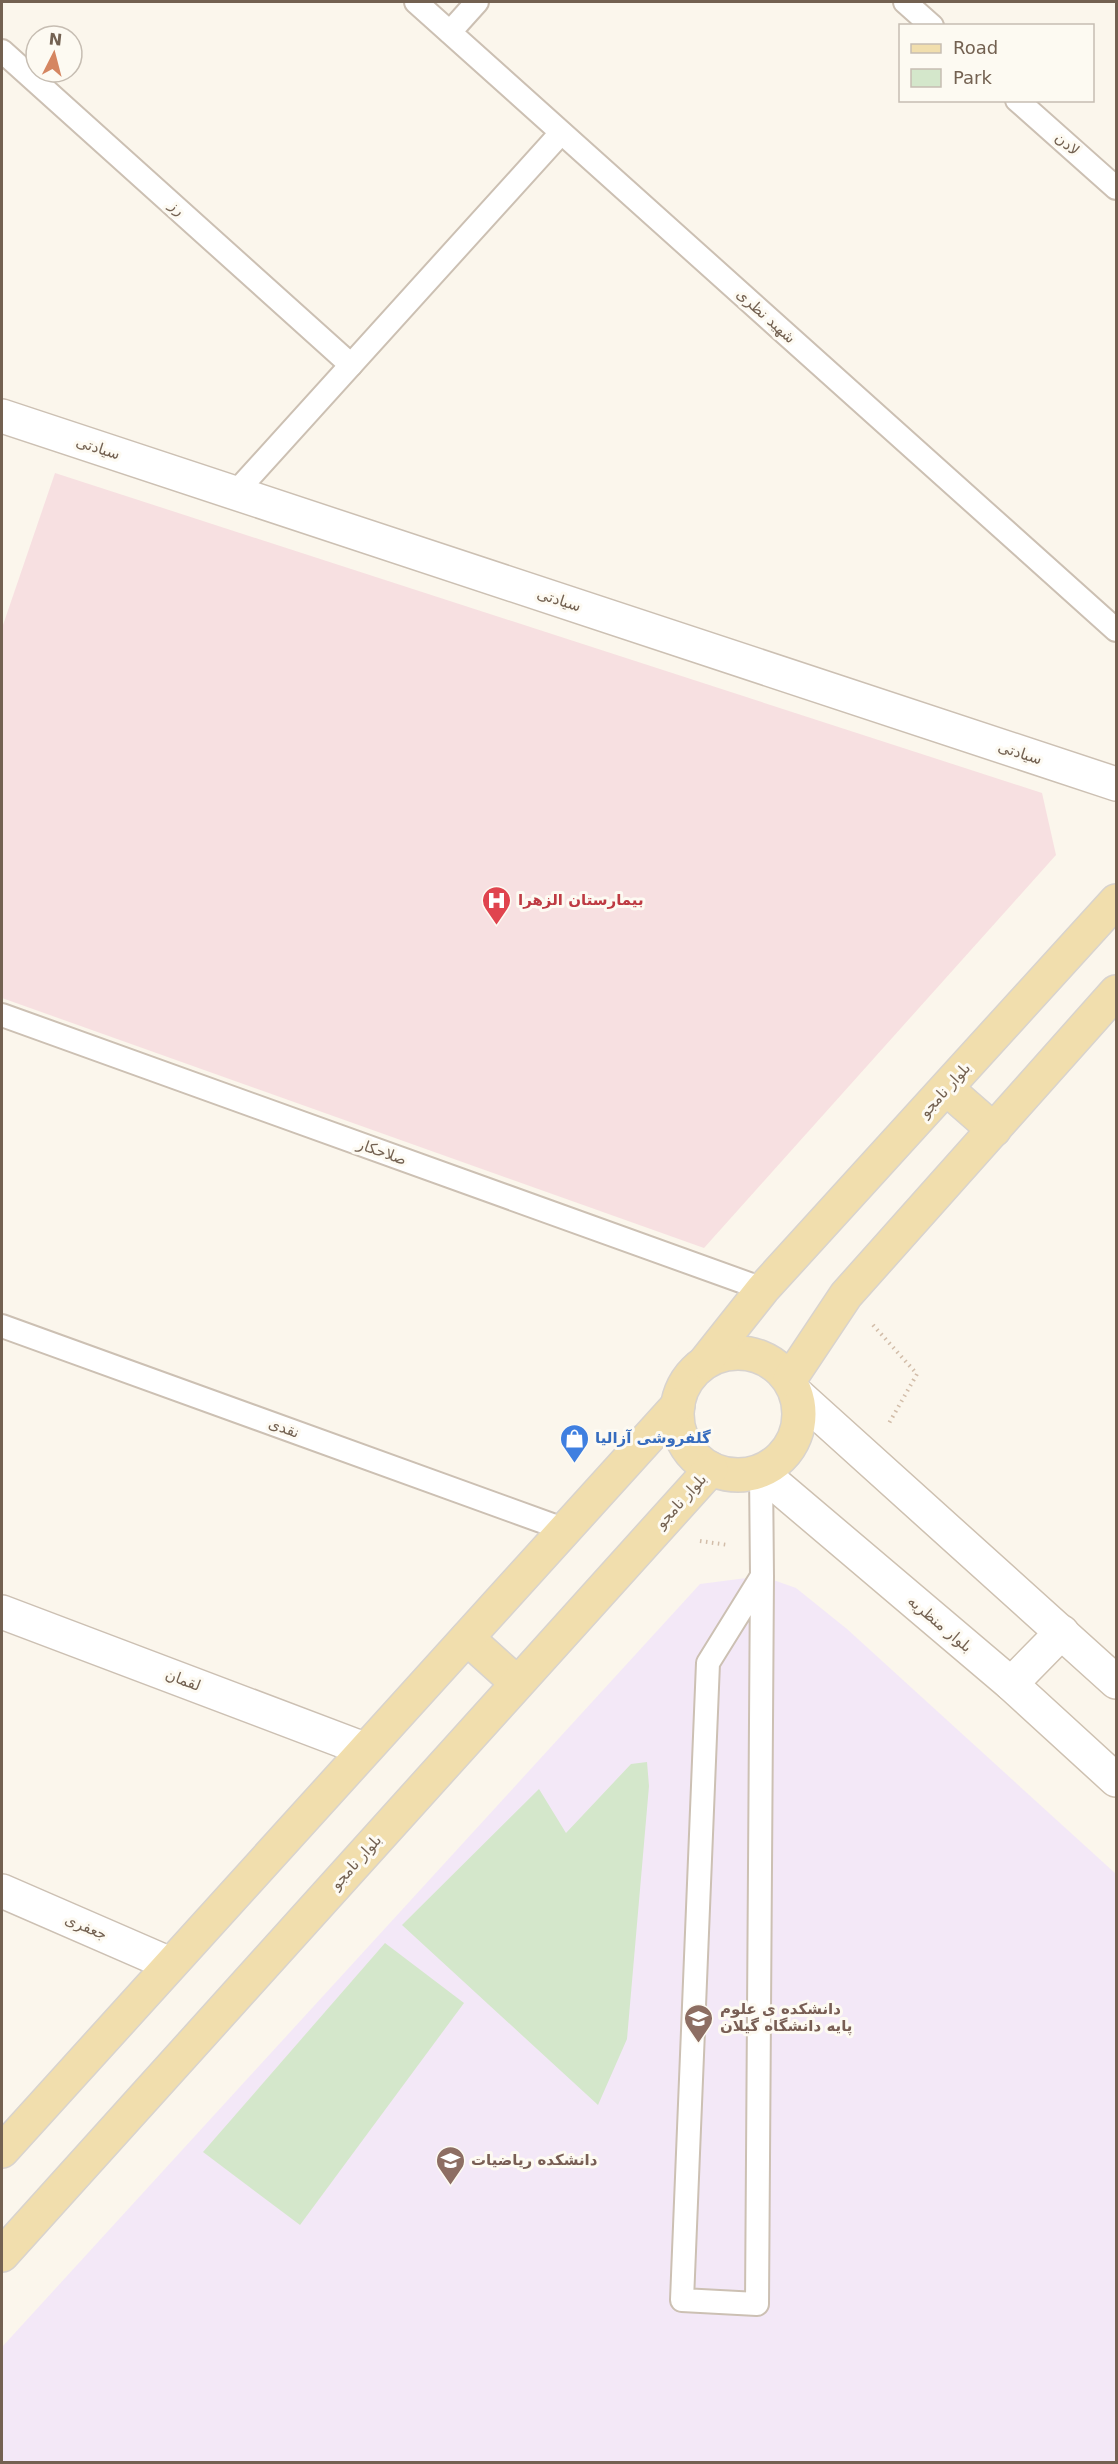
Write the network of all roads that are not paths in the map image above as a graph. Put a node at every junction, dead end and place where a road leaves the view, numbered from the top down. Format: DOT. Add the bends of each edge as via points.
graph roads {
  1 [pos="416,2"];
  2 [pos="477,2"];
  3 [pos="905,2"];
  4 [pos="930,24"];
  5 [pos="450,32"];
  6 [pos="2,51"];
  7 [pos="1019,102"];
  8 [pos="561,133"];
  9 [pos="1116,188"];
  10 [pos="351,365"];
  11 [pos="2,416"];
  12 [pos="235,493"];
  13 [pos="1116,630"];
  14 [pos="1116,784"];
  15 [pos="1116,901"];
  16 [pos="1116,992"];
  17 [pos="2,1015"];
  18 [pos="947,1089"];
  19 [pos="994,1130"];
  20 [pos="763,1289"];
  21 [pos="2,1326"];
  22 [pos="705,1362"];
  23 [pos="795,1388"];
  24 [pos="678,1405"];
  25 [pos="711,1469"];
  26 [pos="761,1472"];
  27 [pos="566,1530"];
  28 [pos="762,1575"];
  29 [pos="2,1612"];
  30 [pos="1062,1632"];
  31 [pos="467,1638"];
  32 [pos="1116,1682"];
  33 [pos="517,1683"];
  34 [pos="1011,1684"];
  35 [pos="364,1749"];
  36 [pos="1116,1780"];
  37 [pos="2,1891"];
  38 [pos="170,1964"];
  39 [pos="2,2151"];
  40 [pos="2,2255"];
  1 -- 5 [label="lane, شهید نظری"];
  2 -- 5 [label="lane"];
  3 -- 4 [label="lane"];
  5 -- 8 [label="lane, شهید نظری"];
  6 -- 10 [label="lane, رز"];
  7 -- 9 [label="lane, لادن"];
  8 -- 10 [label="lane"];
  8 -- 13 [label="lane, شهید نظری"];
  10 -- 12 [label="lane"];
  11 -- 12 [label="street, سیادتی"];
  12 -- 14 [label="street, سیادتی"];
  15 -- 18 [label="main road, بلوار نامجو"];
  16 -- 19 [label="main road"];
  17 -- 20 [label="lane, صلاحکار"];
  18 -- 19 [label="main road"];
  18 -- 20 [label="main road, بلوار نامجو"];
  19 -- 23 [label="main road" via="846,1295"];
  20 -- 22 [label="main road, بلوار نامجو"];
  21 -- 27 [label="lane, نقدی"];
  22 -- 23 [label="main road" via="719,1356 750,1354 766,1359"];
  22 -- 24 [label="main road" via="683,1388"];
  23 -- 26 [label="main road" via="798,1426 793,1441 784,1454"];
  23 -- 30 [label="street"];
  24 -- 25 [label="main road" via="681,1435 698,1460"];
  24 -- 27 [label="main road"];
  25 -- 26 [label="main road" via="726,1474"];
  25 -- 33 [label="main road, بلوار نامجو"];
  26 -- 28 [label="lane"];
  26 -- 34 [label="street, بلوار منظریه"];
  27 -- 31 [label="main road"];
  28 -- 28 [label="lane" via="708,1663 682,2300 757,2304"];
  29 -- 35 [label="street, لقمان"];
  30 -- 32 [label="street"];
  30 -- 34 [label="street"];
  31 -- 33 [label="main road"];
  31 -- 35 [label="main road"];
  33 -- 40 [label="main road, بلوار نامجو"];
  34 -- 36 [label="street, بلوار منظریه"];
  35 -- 38 [label="main road"];
  37 -- 38 [label="street, جعفری"];
  38 -- 39 [label="main road"];
}
